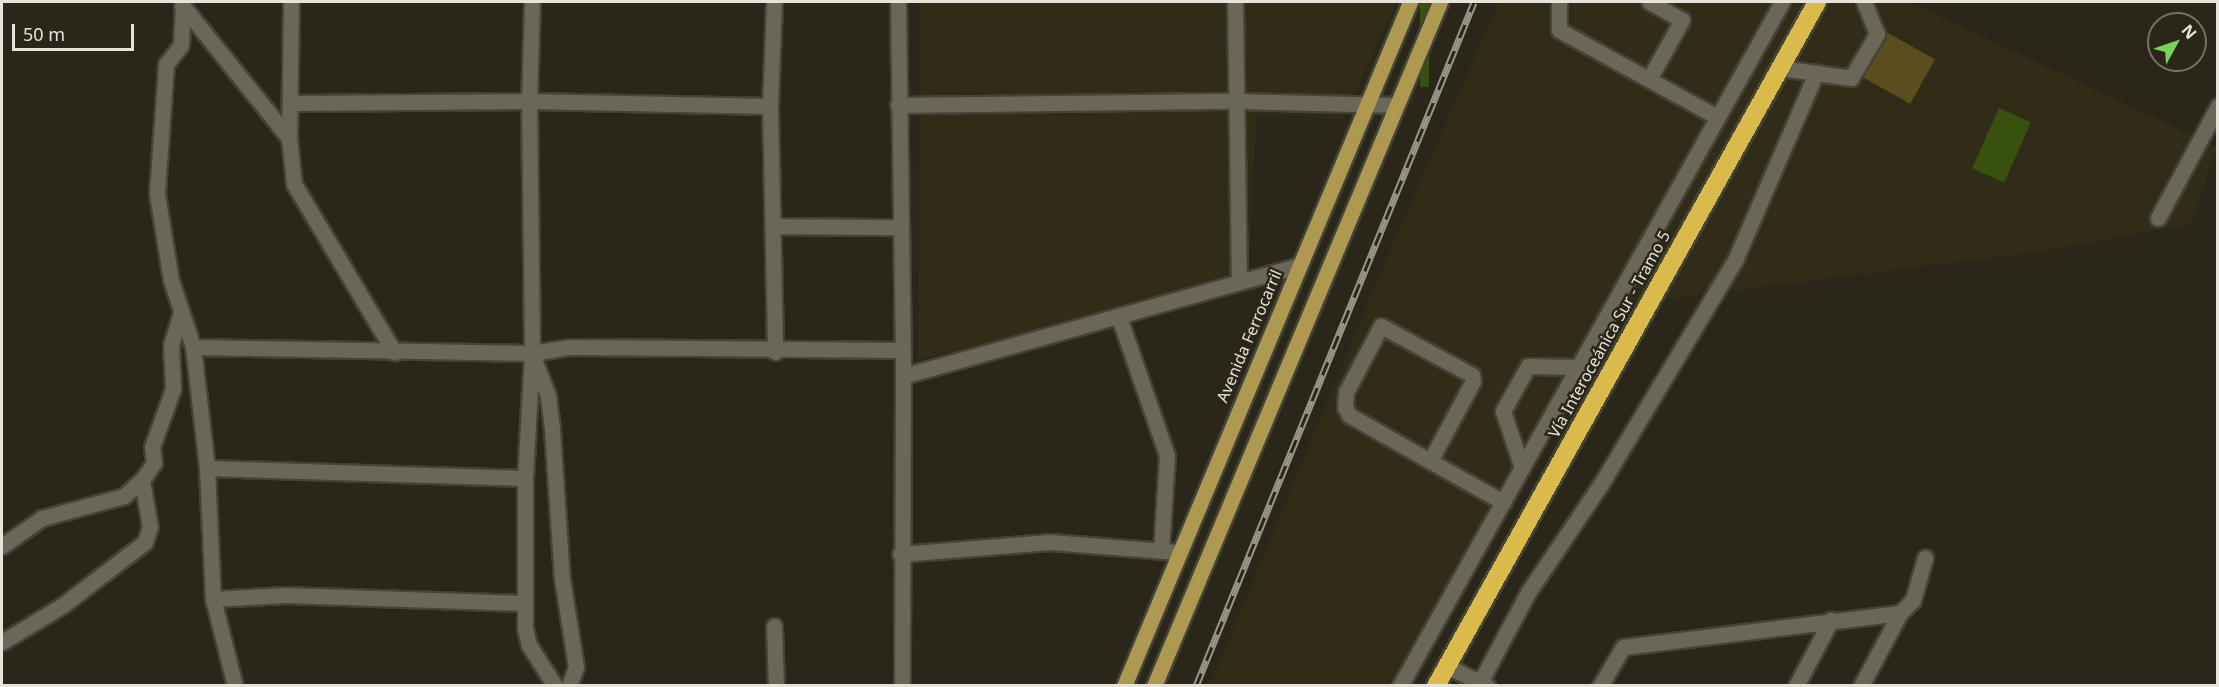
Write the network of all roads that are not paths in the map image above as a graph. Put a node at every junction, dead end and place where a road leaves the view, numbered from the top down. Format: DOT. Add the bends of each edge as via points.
graph roads {
  1 [pos="291,2"];
  2 [pos="532,2"];
  3 [pos="774,2"];
  4 [pos="898,2"];
  5 [pos="1235,2"];
  6 [pos="1410,2"];
  7 [pos="1440,2"];
  8 [pos="1559,2"];
  9 [pos="1650,2"];
  10 [pos="1782,2"];
  11 [pos="1817,2"];
  12 [pos="1864,2"];
  13 [pos="182,3"];
  14 [pos="1780,68"];
  15 [pos="1816,73"];
  16 [pos="1649,80"];
  17 [pos="529,101"];
  18 [pos="1236,101"];
  19 [pos="292,103"];
  20 [pos="1365,104"];
  21 [pos="898,105"];
  22 [pos="1395,105"];
  23 [pos="771,106"];
  24 [pos="2217,106"];
  25 [pos="1717,117"];
  26 [pos="290,138"];
  27 [pos="2158,218"];
  28 [pos="775,226"];
  29 [pos="900,227"];
  30 [pos="1298,266"];
  31 [pos="1239,280"];
  32 [pos="181,312"];
  33 [pos="1119,317"];
  34 [pos="193,347"];
  35 [pos="903,350"];
  36 [pos="394,352"];
  37 [pos="775,352"];
  38 [pos="532,353"];
  39 [pos="1577,367"];
  40 [pos="903,376"];
  41 [pos="1430,461"];
  42 [pos="207,468"];
  43 [pos="1522,468"];
  44 [pos="525,478"];
  45 [pos="142,480"];
  46 [pos="1503,502"];
  47 [pos="2,546"];
  48 [pos="1161,550"];
  49 [pos="1178,552"];
  50 [pos="900,554"];
  51 [pos="1925,558"];
  52 [pos="213,599"];
  53 [pos="524,603"];
  54 [pos="1900,613"];
  55 [pos="1831,620"];
  56 [pos="774,626"];
  57 [pos="2,642"];
  58 [pos="1447,666"];
  59 [pos="1482,684"];
  60 [pos="235,686"];
  61 [pos="555,686"];
  62 [pos="569,686"];
  63 [pos="776,686"];
  64 [pos="902,686"];
  65 [pos="1124,686"];
  66 [pos="1154,686"];
  67 [pos="1400,686"];
  68 [pos="1436,686"];
  69 [pos="1600,686"];
  70 [pos="1796,686"];
  71 [pos="1861,686"];
  1 -- 19 [label="street"];
  2 -- 17 [label="street"];
  3 -- 23 [label="street"];
  4 -- 21 [label="street"];
  5 -- 18 [label="street"];
  6 -- 20 [label="main road, Avenida Ferrocarril"];
  7 -- 22 [label="main road"];
  8 -- 16 [label="street" via="1559,30"];
  9 -- 16 [label="street" via="1682,20"];
  10 -- 25 [label="street"];
  11 -- 14 [label="highway, Vía Interoceánica Sur - Tramo 5"];
  12 -- 15 [label="street" via="1877,34 1851,78"];
  13 -- 26 [label="street"];
  13 -- 32 [label="street" via="181,45 166,64 157,194 171,280"];
  14 -- 15 [label="street"];
  14 -- 58 [label="highway, Vía Interoceánica Sur - Tramo 5"];
  15 -- 59 [label="street" via="1736,258 1601,484 1529,591"];
  16 -- 25 [label="street"];
  17 -- 19 [label="street"];
  17 -- 23 [label="street"];
  17 -- 38 [label="street"];
  18 -- 20 [label="street"];
  18 -- 21 [label="street"];
  18 -- 31 [label="street"];
  19 -- 26 [label="street"];
  20 -- 22 [label="street"];
  20 -- 30 [label="main road, Avenida Ferrocarril"];
  21 -- 29 [label="street"];
  22 -- 66 [label="main road"];
  23 -- 28 [label="street"];
  24 -- 27 [label="street"];
  25 -- 39 [label="street"];
  26 -- 36 [label="street" via="294,184"];
  28 -- 29 [label="street"];
  28 -- 37 [label="street"];
  29 -- 35 [label="street"];
  30 -- 31 [label="street"];
  30 -- 49 [label="main road, Avenida Ferrocarril"];
  31 -- 33 [label="street"];
  32 -- 34 [label="street"];
  32 -- 45 [label="street" via="171,345 173,389 152,447 154,463"];
  33 -- 40 [label="street"];
  33 -- 48 [label="street" via="1167,456"];
  34 -- 36 [label="street"];
  34 -- 42 [label="street"];
  35 -- 37 [label="street"];
  35 -- 40 [label="street"];
  36 -- 38 [label="street"];
  37 -- 38 [label="street" via="570,347"];
  38 -- 44 [label="street"];
  38 -- 62 [label="street" via="548,396 552,429 562,578 576,667"];
  39 -- 43 [label="street"];
  39 -- 43 [label="street" via="1528,366 1503,411"];
  40 -- 50 [label="street"];
  41 -- 41 [label="street" via="1349,416 1345,407 1346,392 1381,326 1472,375 1473,381"];
  41 -- 46 [label="street"];
  42 -- 44 [label="street"];
  42 -- 52 [label="street"];
  43 -- 46 [label="street"];
  44 -- 53 [label="street"];
  45 -- 47 [label="street" via="124,496 42,518"];
  45 -- 57 [label="street" via="150,519 145,542 63,605"];
  46 -- 67 [label="street"];
  48 -- 49 [label="street"];
  48 -- 50 [label="street" via="1050,542"];
  49 -- 65 [label="main road, Avenida Ferrocarril"];
  50 -- 64 [label="street"];
  51 -- 54 [label="street" via="1912,600"];
  52 -- 53 [label="street" via="285,595"];
  52 -- 60 [label="street"];
  53 -- 61 [label="street" via="529,645"];
  54 -- 55 [label="street"];
  54 -- 71 [label="street"];
  55 -- 69 [label="street" via="1623,647"];
  55 -- 70 [label="street"];
  56 -- 63 [label="street"];
  58 -- 59 [label="street"];
  58 -- 68 [label="highway, Vía Interoceánica Sur - Tramo 5"];
}
